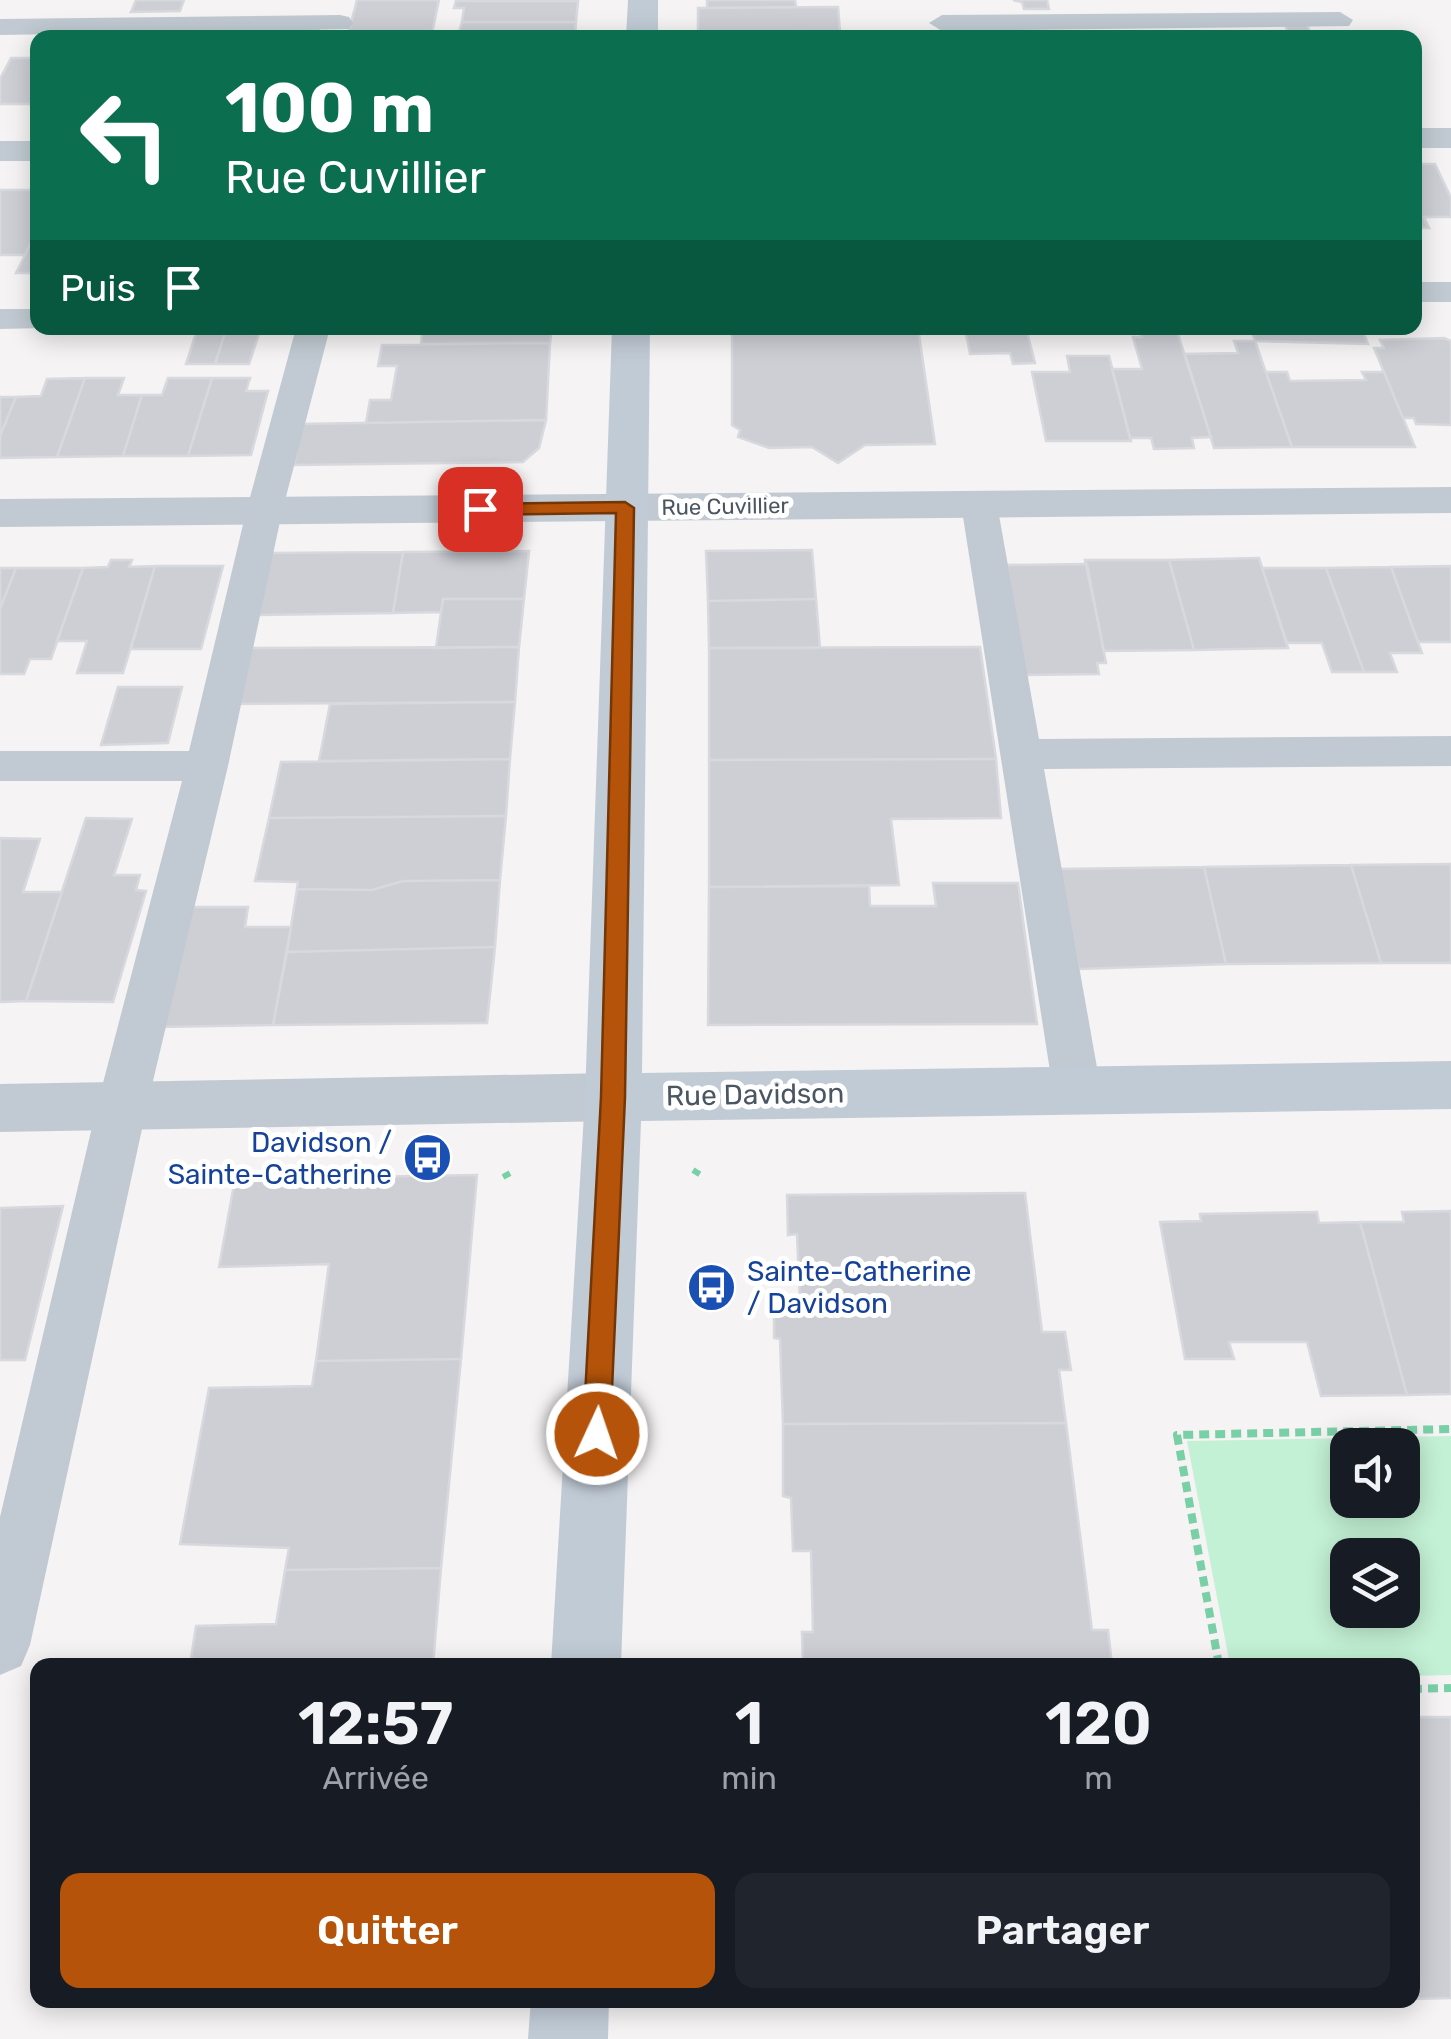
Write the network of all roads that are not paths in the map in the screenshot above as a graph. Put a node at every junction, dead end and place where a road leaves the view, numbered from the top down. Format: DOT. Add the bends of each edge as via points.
graph roads {
  1 [pos="643,0"];
  2 [pos="341,20"];
  3 [pos="941,20"];
  4 [pos="1340,20"];
  5 [pos="0,27"];
  6 [pos="642,30"];
  7 [pos="1422,138"];
  8 [pos="1451,138"];
  9 [pos="0,151"];
  10 [pos="30,151"];
  11 [pos="1422,292"];
  12 [pos="1451,292"];
  13 [pos="0,319"];
  14 [pos="30,319"];
  15 [pos="311,335"];
  16 [pos="631,335"];
  17 [pos="1451,500"];
  18 [pos="979,504"];
  19 [pos="625,508"];
  20 [pos="264,512"];
  21 [pos="0,513"];
  22 [pos="1451,751"];
  23 [pos="1021,754"];
  24 [pos="0,766"];
  25 [pos="207,766"];
  26 [pos="1451,1085"];
  27 [pos="1077,1090"];
  28 [pos="613,1097"];
  29 [pos="122,1106"];
  30 [pos="0,1108"];
  31 [pos="4,1613"];
  32 [pos="586,1658"];
  33 [pos="570,2008"];
  34 [pos="568,2039"];
  1 -- 6 [label="street"];
  2 -- 5 [label="lane"];
  3 -- 4 [label="lane"];
  7 -- 8 [label="street"];
  9 -- 10 [label="street"];
  11 -- 12 [label="lane"];
  13 -- 14 [label="lane"];
  15 -- 20 [label="lane"];
  16 -- 19 [label="street"];
  17 -- 18 [label="street, Rue Cuvillier"];
  18 -- 19 [label="street, Rue Cuvillier"];
  18 -- 23 [label="lane"];
  19 -- 20 [label="street, Rue Cuvillier"];
  19 -- 28 [label="street"];
  20 -- 21 [label="street, Rue Cuvillier"];
  20 -- 25 [label="lane"];
  22 -- 23 [label="lane"];
  23 -- 27 [label="lane"];
  24 -- 25 [label="lane"];
  25 -- 29 [label="lane"];
  26 -- 27 [label="street, Rue Davidson"];
  27 -- 28 [label="street, Rue Davidson"];
  28 -- 29 [label="street, Rue Davidson"];
  28 -- 32 [label="street"];
  29 -- 30 [label="street, Rue Davidson"];
  29 -- 31 [label="lane"];
  33 -- 34 [label="street"];
}
